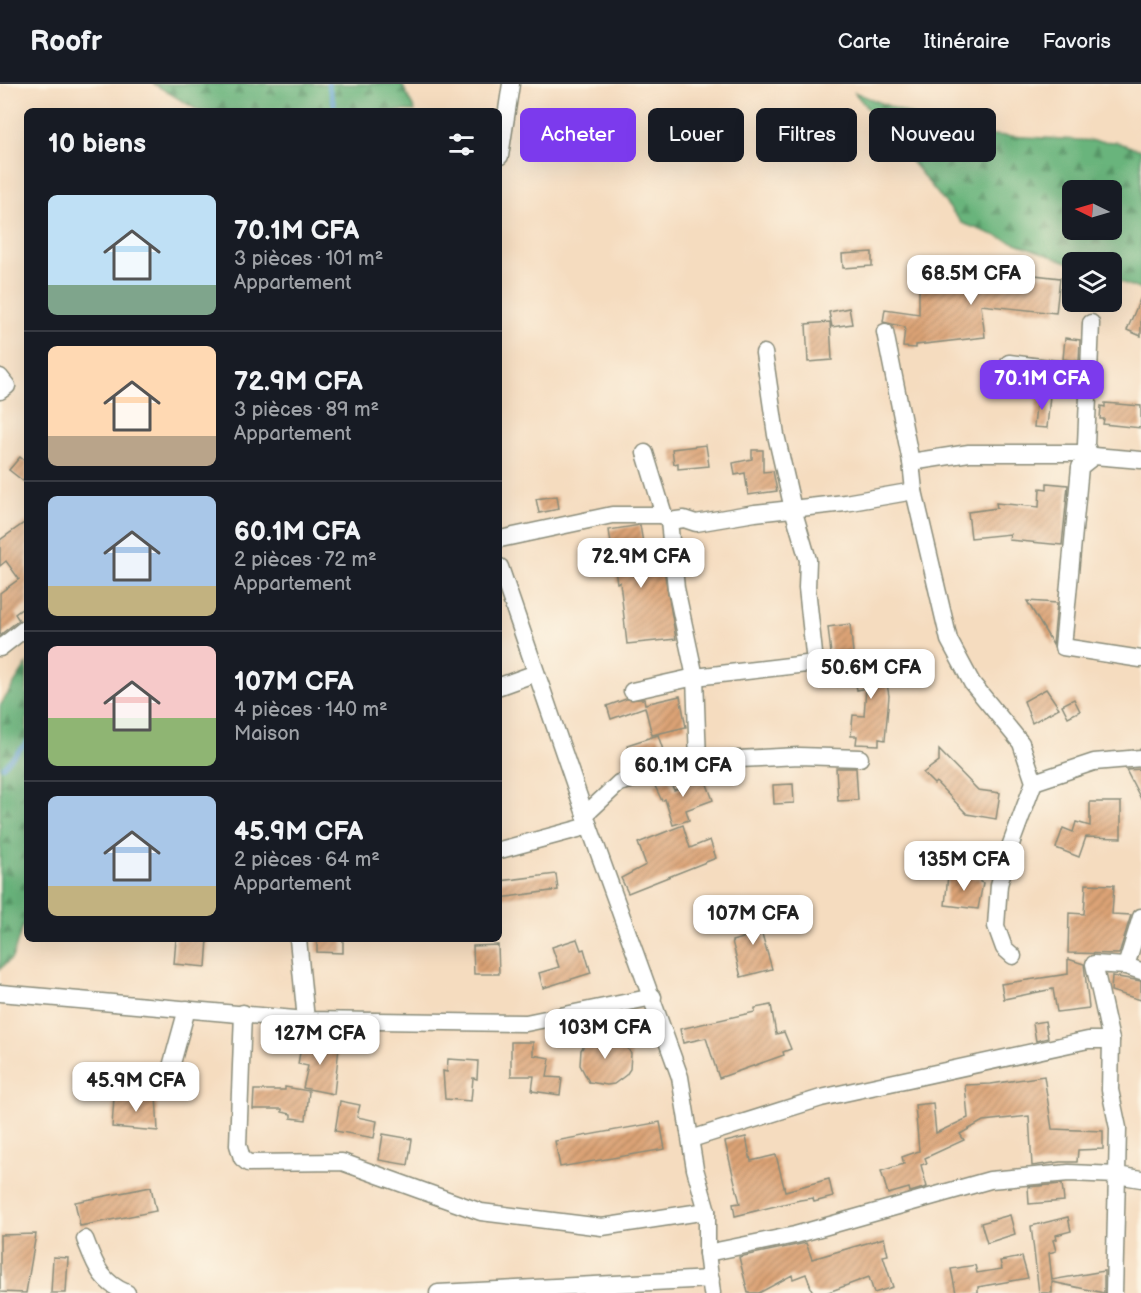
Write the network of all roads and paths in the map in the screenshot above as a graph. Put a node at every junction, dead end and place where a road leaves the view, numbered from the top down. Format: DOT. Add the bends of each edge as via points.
graph roads {
  1 [pos="511,84"];
  2 [pos="502,143"];
  3 [pos="1091,323"];
  4 [pos="885,332"];
  5 [pos="764,353"];
  6 [pos="1009,363"];
  7 [pos="1088,373"];
  8 [pos="0,377"];
  9 [pos="0,391"];
  10 [pos="645,453"];
  11 [pos="1092,454"];
  12 [pos="1141,460"];
  13 [pos="911,462"];
  14 [pos="914,491"];
  15 [pos="792,509"];
  16 [pos="666,518"];
  17 [pos="502,539"];
  18 [pos="502,573"];
  19 [pos="24,629"];
  20 [pos="0,648"];
  21 [pos="1141,659"];
  22 [pos="536,673"];
  23 [pos="695,677"];
  24 [pos="502,685"];
  25 [pos="632,691"];
  26 [pos="860,758"];
  27 [pos="1141,758"];
  28 [pos="698,761"];
  29 [pos="1034,782"];
  30 [pos="587,820"];
  31 [pos="502,849"];
  32 [pos="1141,917"];
  33 [pos="297,942"];
  34 [pos="1013,956"];
  35 [pos="1134,969"];
  36 [pos="0,993"];
  37 [pos="652,997"];
  38 [pos="187,1009"];
  39 [pos="243,1013"];
  40 [pos="306,1020"];
  41 [pos="1111,1040"];
  42 [pos="166,1084"];
  43 [pos="691,1139"];
  44 [pos="1116,1175"];
  45 [pos="1141,1179"];
  46 [pos="707,1211"];
  47 [pos="85,1239"];
  48 [pos="707,1253"];
  49 [pos="711,1286"];
  50 [pos="127,1293"];
  51 [pos="438,1293"];
  52 [pos="1114,1293"];
  1 -- 2 [label="street"];
  3 -- 7 [label="street"];
  4 -- 13 [label="street"];
  5 -- 15 [label="street"];
  6 -- 7 [label="street"];
  7 -- 11 [label="street" via="1086,445"];
  8 -- 9 [label="street" via="7,387"];
  10 -- 16 [label="street"];
  11 -- 12 [label="street"];
  11 -- 13 [label="street" via="969,453"];
  11 -- 21 [label="street" via="1080,467 1063,647"];
  13 -- 14 [label="street"];
  14 -- 15 [label="street"];
  14 -- 29 [label="street" via="949,640 972,683 1021,743"];
  15 -- 16 [label="street" via="696,523"];
  15 -- 23 [label="street" via="808,560 815,663"];
  16 -- 17 [label="street" via="612,515"];
  16 -- 23 [label="street"];
  18 -- 22 [label="street"];
  19 -- 20 [label="street"];
  22 -- 24 [label="street"];
  22 -- 30 [label="street"];
  23 -- 25 [label="street"];
  23 -- 28 [label="street"];
  26 -- 28 [label="street" via="799,756"];
  27 -- 29 [label="street" via="1094,762"];
  28 -- 30 [label="street" via="619,783"];
  29 -- 34 [label="street" via="999,885 996,926 1004,948"];
  30 -- 31 [label="street"];
  30 -- 37 [label="street"];
  32 -- 35 [label="street"];
  33 -- 40 [label="street"];
  35 -- 41 [label="street" via="1094,964"];
  36 -- 38 [label="street"];
  37 -- 40 [label="street" via="526,1023"];
  37 -- 43 [label="street" via="680,1077"];
  38 -- 39 [label="street"];
  38 -- 42 [label="street"];
  39 -- 40 [label="street"];
  39 -- 46 [label="street" via="238,1145 248,1163 342,1162 481,1212 602,1227"];
  41 -- 43 [label="street" via="1088,1040 821,1098"];
  41 -- 44 [label="street" via="1110,1090 1118,1128"];
  43 -- 46 [label="street"];
  44 -- 45 [label="street"];
  44 -- 48 [label="street" via="1069,1173 990,1180 795,1235"];
  44 -- 52 [label="street"];
  46 -- 48 [label="street"];
  47 -- 50 [label="street" via="99,1275"];
  48 -- 49 [label="street"];
  49 -- 51 [label="street"];
}
